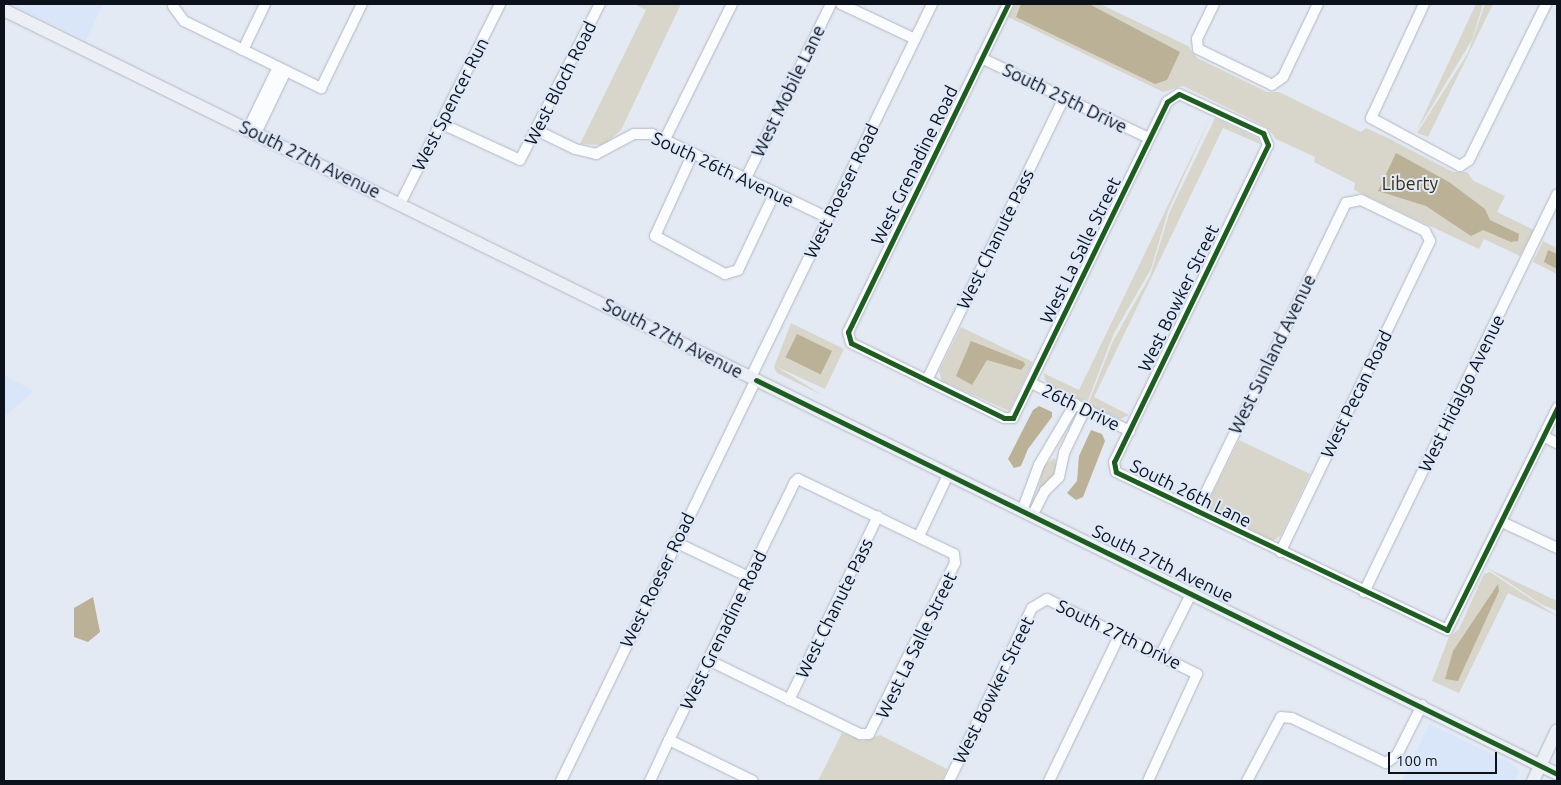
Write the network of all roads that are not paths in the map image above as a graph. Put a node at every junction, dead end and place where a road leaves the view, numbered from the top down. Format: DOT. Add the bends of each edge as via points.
graph roads {
  1 [pos="265,4"];
  2 [pos="362,4"];
  3 [pos="500,4"];
  4 [pos="600,4"];
  5 [pos="732,4"];
  6 [pos="831,4"];
  7 [pos="841,4"];
  8 [pos="932,4"];
  9 [pos="1008,4"];
  10 [pos="1212,4"];
  11 [pos="1318,4"];
  12 [pos="1424,4"];
  13 [pos="1546,4"];
  14 [pos="173,6"];
  15 [pos="4,10"];
  16 [pos="915,39"];
  17 [pos="243,50"];
  18 [pos="981,58"];
  19 [pos="282,69"];
  20 [pos="1064,98"];
  21 [pos="440,124"];
  22 [pos="536,130"];
  23 [pos="252,131"];
  24 [pos="1149,138"];
  25 [pos="665,139"];
  26 [pos="1268,140"];
  27 [pos="693,153"];
  28 [pos="746,178"];
  29 [pos="775,192"];
  30 [pos="1557,194"];
  31 [pos="1350,200"];
  32 [pos="400,204"];
  33 [pos="828,218"];
  34 [pos="753,379"];
  35 [pos="927,380"];
  36 [pos="1031,383"];
  37 [pos="1075,404"];
  38 [pos="1557,408"];
  39 [pos="1085,409"];
  40 [pos="1130,430"];
  41 [pos="1543,436"];
  42 [pos="1557,443"];
  43 [pos="1113,469"];
  44 [pos="948,475"];
  45 [pos="1196,511"];
  46 [pos="1027,514"];
  47 [pos="878,516"];
  48 [pos="1502,522"];
  49 [pos="919,536"];
  50 [pos="674,542"];
  51 [pos="1557,548"];
  52 [pos="1280,552"];
  53 [pos="749,577"];
  54 [pos="1192,592"];
  55 [pos="1364,592"];
  56 [pos="1038,600"];
  57 [pos="1120,634"];
  58 [pos="1161,654"];
  59 [pos="708,660"];
  60 [pos="790,700"];
  61 [pos="1422,705"];
  62 [pos="1557,730"];
  63 [pos="669,740"];
  64 [pos="1540,765"];
  65 [pos="1557,774"];
  66 [pos="561,781"];
  67 [pos="650,781"];
  68 [pos="751,781"];
  69 [pos="949,781"];
  70 [pos="1049,781"];
  71 [pos="1148,781"];
  72 [pos="1247,781"];
  73 [pos="1532,781"];
  1 -- 17 [label="street"];
  2 -- 19 [label="street" via="321,88"];
  3 -- 21 [label="street, West Spencer Run"];
  4 -- 22 [label="street, West Bloch Road"];
  5 -- 25 [label="street"];
  6 -- 28 [label="street, West Mobile Lane"];
  7 -- 16 [label="street"];
  8 -- 16 [label="street, West Roeser Road"];
  9 -- 18 [label="street, West Grenadine Road"];
  10 -- 11 [label="street" via="1196,43 1201,51 1276,85"];
  12 -- 13 [label="street" via="1371,118 1463,166"];
  14 -- 17 [label="street" via="184,21"];
  15 -- 23 [label="main road, South 27th Avenue"];
  16 -- 33 [label="street, West Roeser Road"];
  17 -- 19 [label="street"];
  18 -- 20 [label="street, South 25th Drive"];
  18 -- 35 [label="street, West Grenadine Road" via="846,339"];
  19 -- 23 [label="street"];
  20 -- 24 [label="street, South 25th Drive"];
  20 -- 35 [label="street, West Chanute Pass"];
  21 -- 22 [label="street, West Bloch Road" via="518,161"];
  21 -- 32 [label="street, West Spencer Run"];
  22 -- 25 [label="street, South 26th Avenue" via="575,149 596,154 634,134"];
  23 -- 32 [label="main road, South 27th Avenue"];
  24 -- 26 [label="street, West La Salle Street" via="1174,94 1262,133"];
  24 -- 36 [label="street, West La Salle Street"];
  25 -- 27 [label="street, South 26th Avenue"];
  26 -- 40 [label="street, West Bowker Street"];
  27 -- 28 [label="street, South 26th Avenue"];
  27 -- 29 [label="street" via="654,236 733,275"];
  28 -- 29 [label="street, South 26th Avenue"];
  29 -- 33 [label="street, South 26th Avenue"];
  30 -- 55 [label="street, West Hidalgo Avenue"];
  31 -- 45 [label="street, West Sunland Avenue"];
  31 -- 52 [label="street, West Pecan Road" via="1361,200 1429,235 1430,241"];
  32 -- 34 [label="main road, South 27th Avenue"];
  33 -- 34 [label="street, West Roeser Road"];
  34 -- 44 [label="main road, South 27th Avenue"];
  34 -- 50 [label="street, West Roeser Road"];
  35 -- 36 [label="street, West La Salle Street" via="1004,418 1013,418"];
  36 -- 37 [label="street, 26th Drive"];
  37 -- 39 [label="street, 26th Drive"];
  37 -- 46 [label="street" via="1039,465"];
  38 -- 41 [label="street"];
  39 -- 40 [label="street, 26th Drive"];
  39 -- 46 [label="street" via="1064,453 1059,477"];
  40 -- 43 [label="street, West Bowker Street"];
  41 -- 42 [label="street"];
  41 -- 48 [label="street"];
  43 -- 45 [label="street, South 26th Lane"];
  44 -- 46 [label="main road, South 27th Avenue"];
  44 -- 49 [label="street"];
  45 -- 52 [label="street, South 26th Lane"];
  46 -- 54 [label="main road, South 27th Avenue"];
  47 -- 49 [label="street"];
  47 -- 53 [label="street, West Grenadine Road" via="798,479"];
  47 -- 60 [label="street, West Chanute Pass"];
  48 -- 51 [label="street"];
  48 -- 55 [label="street, South 26th Lane" via="1448,630"];
  49 -- 60 [label="street, West La Salle Street" via="954,554 956,563 869,734 860,734"];
  50 -- 53 [label="street"];
  50 -- 66 [label="street, West Roeser Road"];
  52 -- 55 [label="street, South 26th Lane"];
  53 -- 59 [label="street, West Grenadine Road"];
  54 -- 58 [label="street"];
  54 -- 61 [label="main road, South 27th Avenue"];
  56 -- 57 [label="street, South 27th Drive" via="1047,599"];
  56 -- 69 [label="street, West Bowker Street"];
  57 -- 58 [label="street, South 27th Drive"];
  57 -- 70 [label="street"];
  58 -- 71 [label="street, South 27th Drive" via="1196,674 1196,684"];
  59 -- 60 [label="street"];
  59 -- 63 [label="street, West Grenadine Road"];
  61 -- 64 [label="main road, South 27th Avenue"];
  61 -- 72 [label="street" via="1391,762 1281,717"];
  62 -- 64 [label="main road"];
  63 -- 67 [label="street, West Grenadine Road"];
  63 -- 68 [label="street"];
  64 -- 65 [label="main road, South 27th Avenue"];
  64 -- 73 [label="main road"];
}
